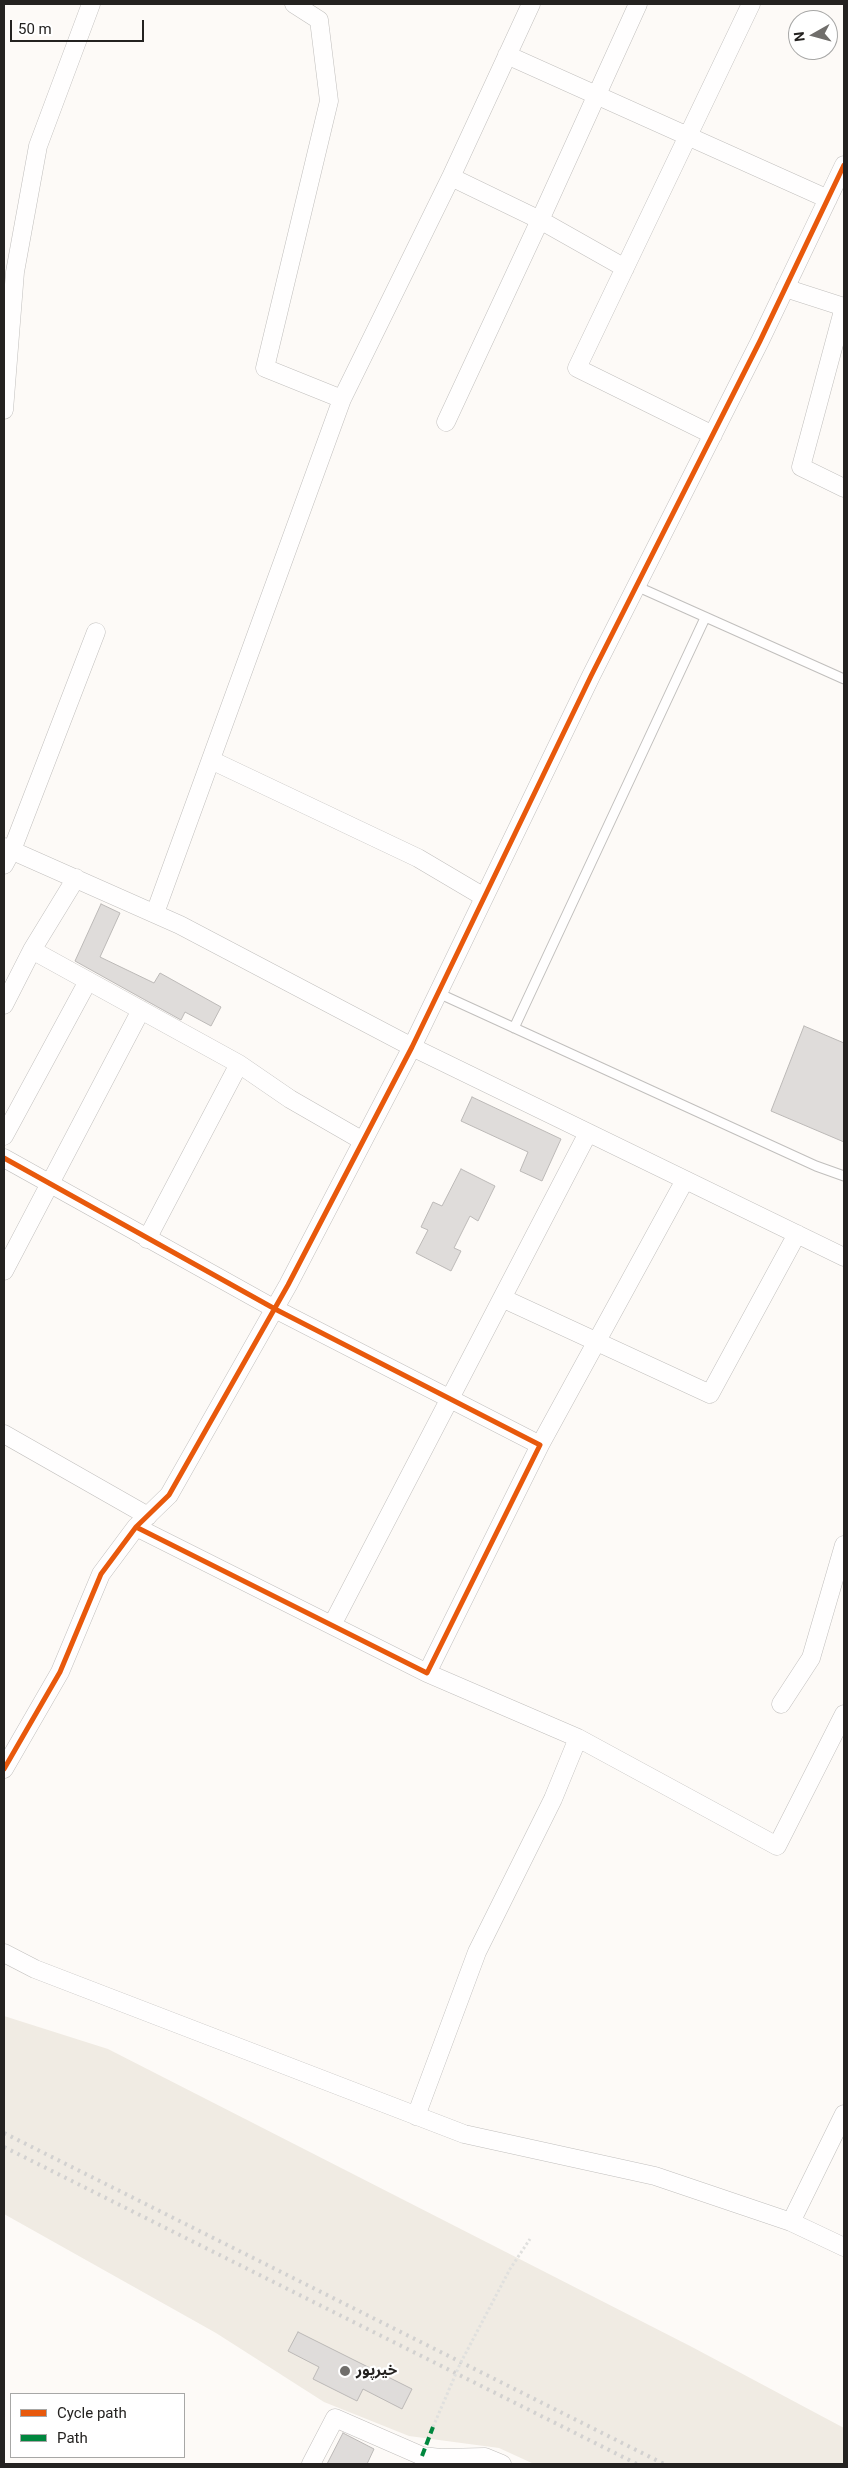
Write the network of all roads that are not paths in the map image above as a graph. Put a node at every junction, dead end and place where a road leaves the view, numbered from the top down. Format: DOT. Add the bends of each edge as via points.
graph roads {
  1 [pos="90,4"];
  2 [pos="294,4"];
  3 [pos="530,4"];
  4 [pos="638,4"];
  5 [pos="751,4"];
  6 [pos="507,56"];
  7 [pos="596,96"];
  8 [pos="688,136"];
  9 [pos="844,165"];
  10 [pos="451,177"];
  11 [pos="828,199"];
  12 [pos="540,220"];
  13 [pos="625,268"];
  14 [pos="785,288"];
  15 [pos="844,307"];
  16 [pos="6,354"];
  17 [pos="342,399"];
  18 [pos="4,410"];
  19 [pos="446,422"];
  20 [pos="712,435"];
  21 [pos="844,488"];
  22 [pos="636,586"];
  23 [pos="705,618"];
  24 [pos="96,632"];
  25 [pos="844,678"];
  26 [pos="212,760"];
  27 [pos="6,854"];
  28 [pos="76,878"];
  29 [pos="484,897"];
  30 [pos="155,914"];
  31 [pos="32,950"];
  32 [pos="88,981"];
  33 [pos="438,993"];
  34 [pos="4,1005"];
  35 [pos="141,1010"];
  36 [pos="514,1028"];
  37 [pos="412,1046"];
  38 [pos="239,1064"];
  39 [pos="588,1132"];
  40 [pos="4,1136"];
  41 [pos="363,1141"];
  42 [pos="4,1158"];
  43 [pos="844,1176"];
  44 [pos="685,1180"];
  45 [pos="49,1185"];
  46 [pos="797,1234"];
  47 [pos="147,1239"];
  48 [pos="844,1258"];
  49 [pos="4,1271"];
  50 [pos="502,1298"];
  51 [pos="275,1309"];
  52 [pos="596,1342"];
  53 [pos="450,1398"];
  54 [pos="4,1434"];
  55 [pos="540,1445"];
  56 [pos="142,1521"];
  57 [pos="844,1545"];
  58 [pos="332,1625"];
  59 [pos="427,1673"];
  60 [pos="781,1704"];
  61 [pos="844,1714"];
  62 [pos="578,1738"];
  63 [pos="4,1769"];
  64 [pos="4,1952"];
  65 [pos="844,2114"];
  66 [pos="416,2116"];
  67 [pos="791,2222"];
  68 [pos="844,2247"];
  69 [pos="311,2464"];
  70 [pos="502,2464"];
  1 -- 16 [label="street" via="38,146 15,272"];
  2 -- 17 [label="street" via="319,20 329,101 265,368"];
  3 -- 6 [label="street"];
  4 -- 7 [label="street"];
  5 -- 8 [label="street"];
  6 -- 7 [label="street"];
  6 -- 10 [label="street"];
  7 -- 8 [label="street"];
  7 -- 12 [label="street"];
  8 -- 11 [label="street"];
  8 -- 13 [label="street"];
  9 -- 11 [label="street"];
  10 -- 12 [label="street"];
  10 -- 17 [label="street"];
  11 -- 14 [label="street"];
  12 -- 13 [label="street"];
  12 -- 19 [label="street"];
  13 -- 20 [label="street" via="577,368"];
  14 -- 15 [label="street"];
  14 -- 20 [label="street"];
  15 -- 21 [label="street" via="801,467"];
  16 -- 18 [label="street"];
  17 -- 26 [label="street"];
  20 -- 22 [label="street"];
  22 -- 23 [label="lane"];
  22 -- 29 [label="street"];
  23 -- 25 [label="lane"];
  23 -- 36 [label="lane"];
  24 -- 27 [label="street"];
  26 -- 29 [label="street" via="418,858"];
  26 -- 30 [label="street"];
  27 -- 28 [label="street"];
  28 -- 30 [label="street"];
  28 -- 31 [label="street"];
  29 -- 33 [label="street"];
  30 -- 37 [label="street"];
  31 -- 32 [label="street"];
  31 -- 34 [label="street"];
  32 -- 35 [label="street"];
  32 -- 40 [label="street"];
  33 -- 36 [label="lane"];
  33 -- 37 [label="street"];
  35 -- 38 [label="street"];
  35 -- 45 [label="street"];
  36 -- 43 [label="lane"];
  37 -- 39 [label="street"];
  37 -- 41 [label="street"];
  38 -- 41 [label="street" via="290,1099"];
  38 -- 47 [label="street"];
  39 -- 44 [label="street"];
  39 -- 50 [label="street"];
  41 -- 51 [label="street"];
  42 -- 45 [label="street"];
  44 -- 46 [label="street"];
  44 -- 52 [label="street"];
  45 -- 47 [label="street"];
  45 -- 49 [label="street"];
  46 -- 48 [label="street"];
  46 -- 52 [label="street" via="710,1394"];
  47 -- 51 [label="street"];
  50 -- 52 [label="street"];
  50 -- 53 [label="street"];
  51 -- 53 [label="street"];
  51 -- 56 [label="street" via="169,1495"];
  52 -- 55 [label="street"];
  53 -- 55 [label="street"];
  53 -- 58 [label="street"];
  54 -- 56 [label="street"];
  55 -- 59 [label="street"];
  56 -- 58 [label="street"];
  56 -- 63 [label="street" via="102,1574 60,1672"];
  57 -- 60 [label="street" via="811,1658"];
  58 -- 59 [label="street"];
  59 -- 62 [label="street"];
  61 -- 62 [label="street" via="777,1846"];
  62 -- 66 [label="street" via="553,1799 477,1952"];
  64 -- 66 [label="street" via="35,1969"];
  65 -- 67 [label="street"];
  66 -- 67 [label="street" via="464,2134 655,2176"];
  67 -- 68 [label="street"];
  69 -- 70 [label="street" via="335,2418 422,2456 485,2457"];
}
